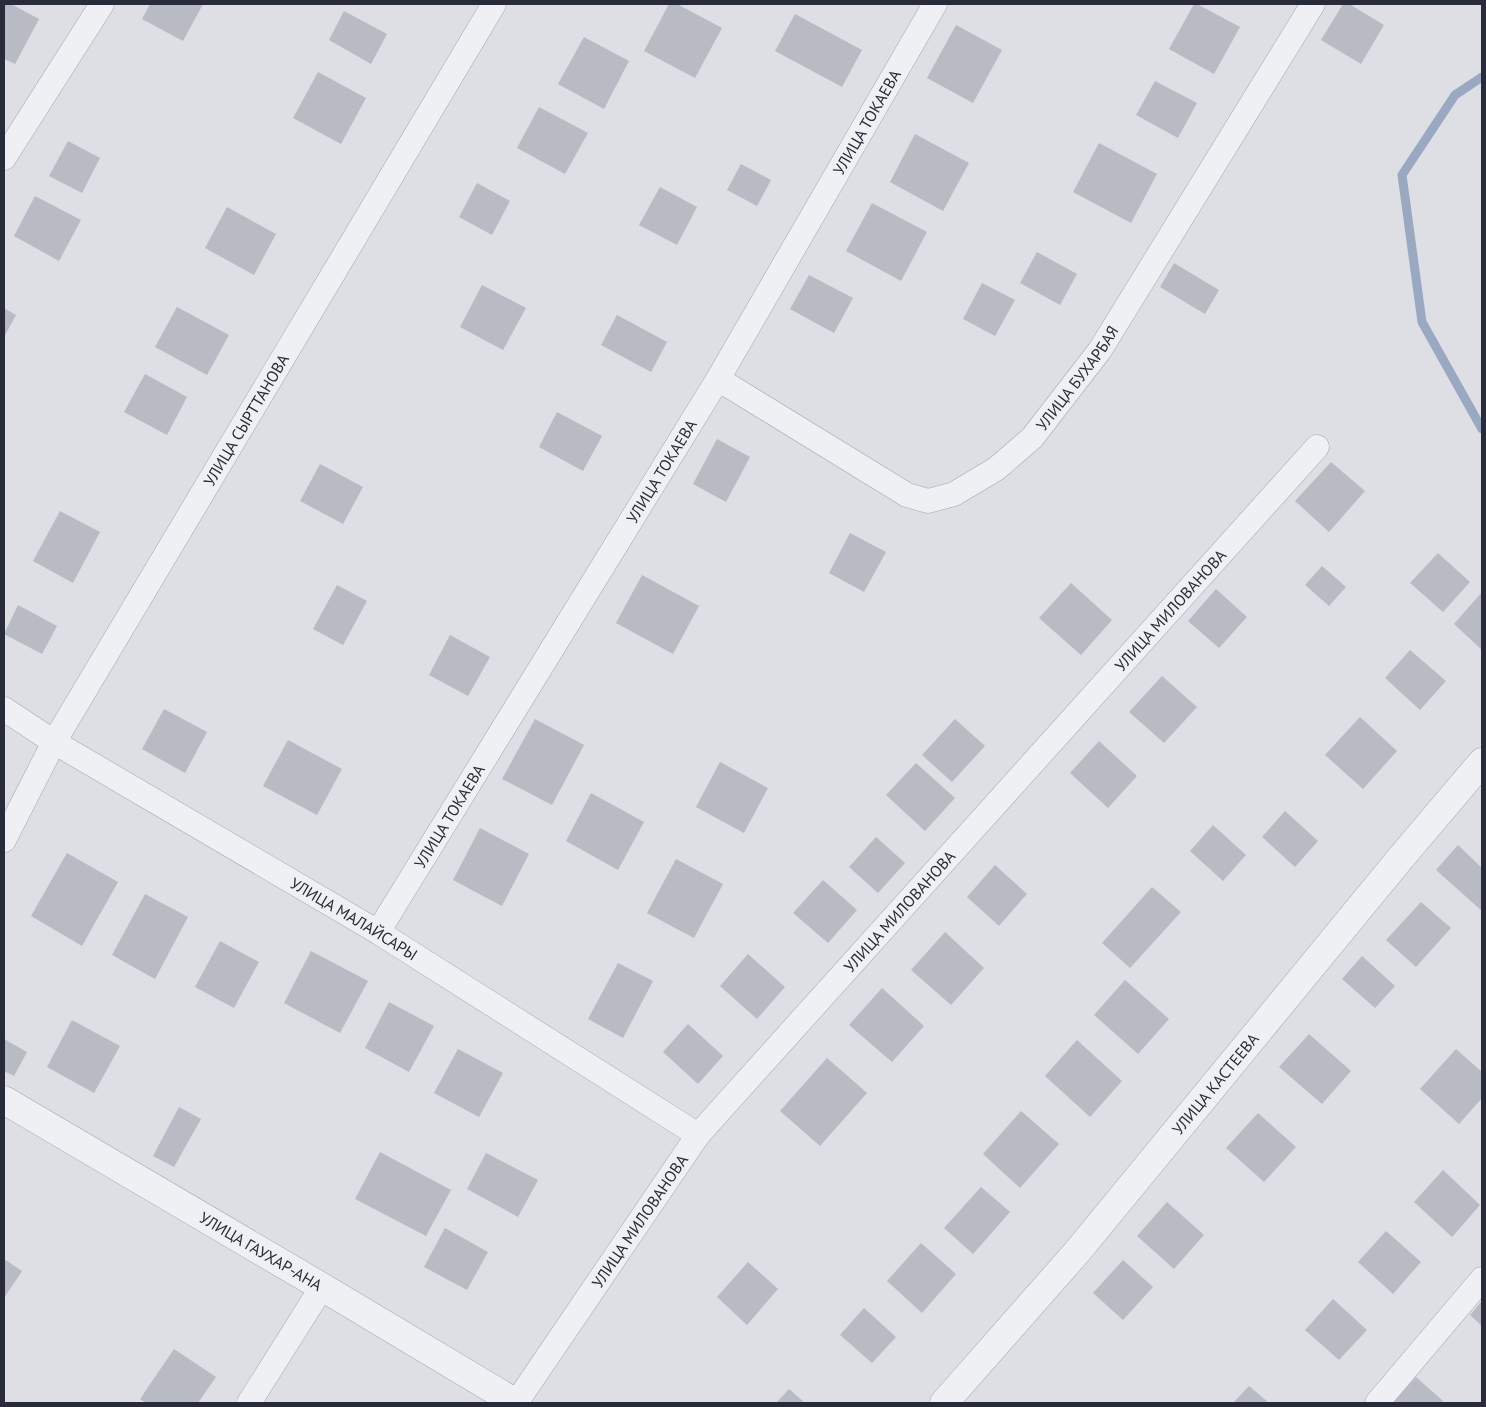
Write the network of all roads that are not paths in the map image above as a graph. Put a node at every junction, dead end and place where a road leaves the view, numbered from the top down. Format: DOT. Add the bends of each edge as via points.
graph roads {
  1 [pos="102,4"];
  2 [pos="494,4"];
  3 [pos="935,4"];
  4 [pos="1313,4"];
  5 [pos="4,158"];
  6 [pos="718,380"];
  7 [pos="1317,447"];
  8 [pos="4,709"];
  9 [pos="54,742"];
  10 [pos="1482,762"];
  11 [pos="4,840"];
  12 [pos="378,932"];
  13 [pos="4,1100"];
  14 [pos="698,1135"];
  15 [pos="1482,1279"];
  16 [pos="322,1287"];
  17 [pos="249,1403"];
  18 [pos="516,1403"];
  19 [pos="944,1403"];
  20 [pos="1377,1403"];
  1 -- 5 [label="street"];
  2 -- 9 [label="street, УЛИЦА СЫРТТАНОВА"];
  3 -- 6 [label="street, УЛИЦА ТОКАЕВА"];
  4 -- 6 [label="street, УЛИЦА БУХАРБАЯ" via="1100,350 1032,438 996,469 954,494 928,501 907,496"];
  6 -- 12 [label="street, УЛИЦА ТОКАЕВА"];
  7 -- 14 [label="street, УЛИЦА МИЛОВАНОВА"];
  8 -- 9 [label="street, УЛИЦА МАЛАЙСАРЫ"];
  9 -- 11 [label="street, УЛИЦА СЫРТТАНОВА"];
  9 -- 12 [label="street, УЛИЦА МАЛАЙСАРЫ"];
  10 -- 19 [label="street, УЛИЦА КАСТЕЕВА" via="1077,1252"];
  12 -- 14 [label="street, УЛИЦА МАЛАЙСАРЫ"];
  13 -- 16 [label="street, УЛИЦА ГАУХАР-АНА"];
  14 -- 18 [label="street, УЛИЦА МИЛОВАНОВА"];
  15 -- 20 [label="street"];
  16 -- 17 [label="street"];
  16 -- 18 [label="street, УЛИЦА ГАУХАР-АНА"];
}
